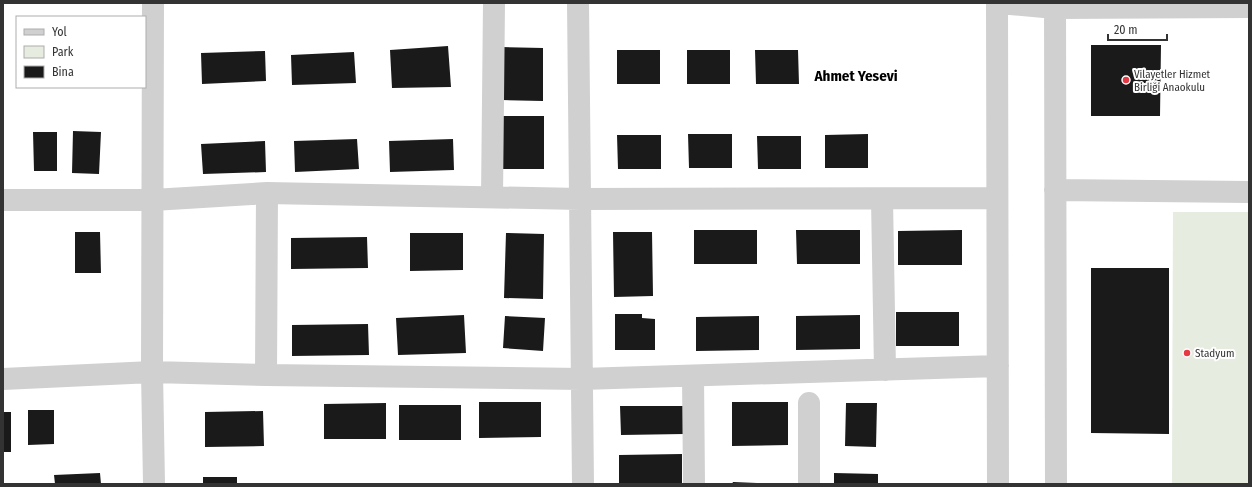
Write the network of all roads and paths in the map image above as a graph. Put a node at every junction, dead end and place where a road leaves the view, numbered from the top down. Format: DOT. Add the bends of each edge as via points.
graph roads {
  1 [pos="153,3"];
  2 [pos="494,3"];
  3 [pos="578,3"];
  4 [pos="998,3"];
  5 [pos="1055,6"];
  6 [pos="1249,7"];
  7 [pos="1056,190"];
  8 [pos="1249,192"];
  9 [pos="267,194"];
  10 [pos="492,197"];
  11 [pos="580,198"];
  12 [pos="882,198"];
  13 [pos="997,198"];
  14 [pos="3,200"];
  15 [pos="153,200"];
  16 [pos="998,366"];
  17 [pos="885,370"];
  18 [pos="152,372"];
  19 [pos="266,375"];
  20 [pos="692,376"];
  21 [pos="3,379"];
  22 [pos="582,379"];
  23 [pos="809,402"];
  24 [pos="154,484"];
  25 [pos="583,484"];
  26 [pos="694,484"];
  27 [pos="809,484"];
  28 [pos="998,484"];
  29 [pos="1056,484"];
  1 -- 15 [label="street"];
  2 -- 10 [label="street"];
  3 -- 11 [label="street"];
  4 -- 5 [label="street"];
  4 -- 13 [label="street"];
  5 -- 6 [label="street"];
  5 -- 7 [label="street"];
  7 -- 8 [label="street"];
  7 -- 29 [label="street"];
  9 -- 10 [label="street"];
  9 -- 15 [label="street"];
  9 -- 19 [label="street"];
  10 -- 11 [label="street"];
  11 -- 12 [label="street"];
  11 -- 22 [label="street"];
  12 -- 13 [label="street"];
  12 -- 17 [label="street"];
  13 -- 16 [label="street"];
  14 -- 15 [label="street"];
  15 -- 18 [label="street"];
  16 -- 17 [label="street"];
  16 -- 28 [label="street"];
  17 -- 20 [label="street"];
  18 -- 19 [label="street"];
  18 -- 21 [label="street"];
  18 -- 24 [label="street"];
  19 -- 22 [label="street"];
  20 -- 22 [label="street"];
  20 -- 26 [label="street"];
  22 -- 25 [label="street"];
  23 -- 27 [label="street"];
}
